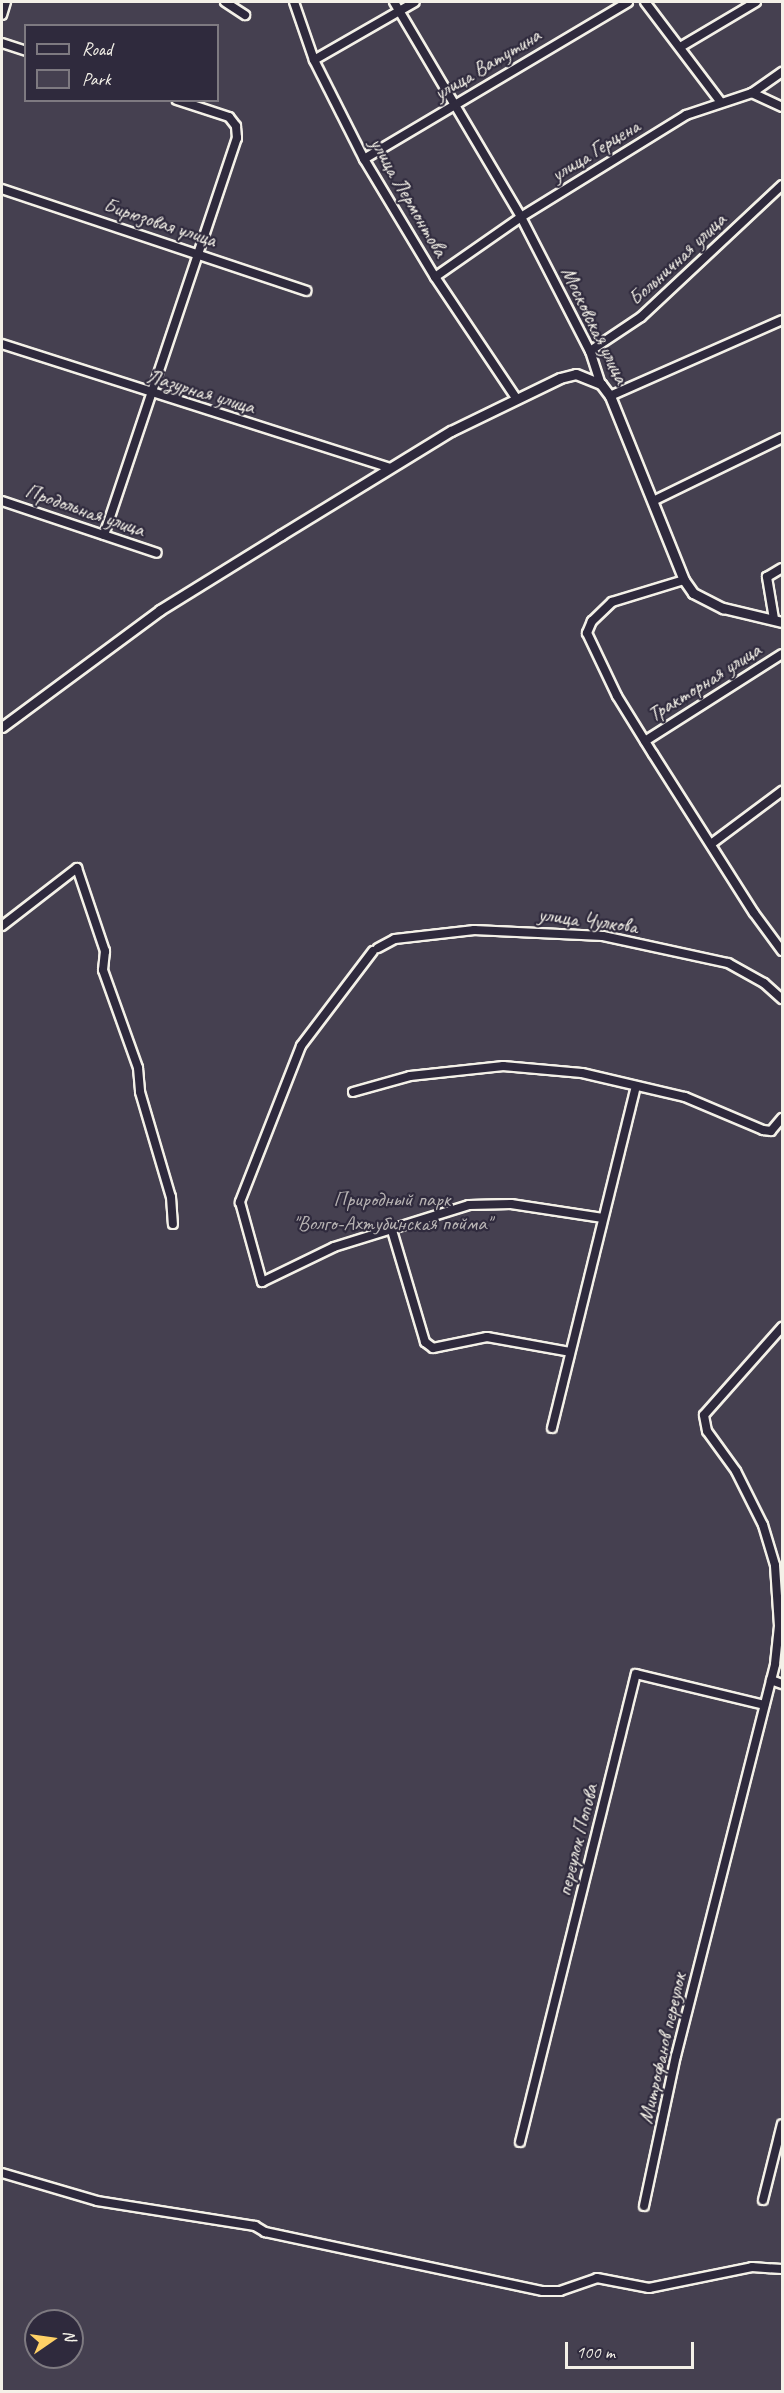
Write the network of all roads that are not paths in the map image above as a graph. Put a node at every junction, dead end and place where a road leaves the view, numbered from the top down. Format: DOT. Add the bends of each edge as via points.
graph roads {
  1 [pos="6,2"];
  2 [pos="225,2"];
  3 [pos="294,2"];
  4 [pos="394,2"];
  5 [pos="415,2"];
  6 [pos="628,2"];
  7 [pos="645,2"];
  8 [pos="756,2"];
  9 [pos="399,11"];
  10 [pos="2,15"];
  11 [pos="245,15"];
  12 [pos="2,43"];
  13 [pos="682,46"];
  14 [pos="24,50"];
  15 [pos="314,60"];
  16 [pos="783,72"];
  17 [pos="752,93"];
  18 [pos="720,101"];
  19 [pos="183,102"];
  20 [pos="457,102"];
  21 [pos="783,107"];
  22 [pos="364,159"];
  23 [pos="783,186"];
  24 [pos="2,189"];
  25 [pos="521,217"];
  26 [pos="197,253"];
  27 [pos="435,277"];
  28 [pos="306,291"];
  29 [pos="783,320"];
  30 [pos="2,344"];
  31 [pos="590,351"];
  32 [pos="601,384"];
  33 [pos="152,395"];
  34 [pos="610,396"];
  35 [pos="516,398"];
  36 [pos="783,438"];
  37 [pos="390,468"];
  38 [pos="2,501"];
  39 [pos="653,501"];
  40 [pos="104,535"];
  41 [pos="157,553"];
  42 [pos="783,568"];
  43 [pos="684,580"];
  44 [pos="778,621"];
  45 [pos="783,654"];
  46 [pos="2,727"];
  47 [pos="645,741"];
  48 [pos="783,791"];
  49 [pos="711,844"];
  50 [pos="2,926"];
  51 [pos="783,951"];
  52 [pos="783,999"];
  53 [pos="636,1086"];
  54 [pos="353,1092"];
  55 [pos="783,1118"];
  56 [pos="603,1218"];
  57 [pos="173,1224"];
  58 [pos="391,1227"];
  59 [pos="783,1328"];
  60 [pos="570,1352"];
  61 [pos="552,1428"];
  62 [pos="771,1680"];
  63 [pos="783,1684"];
  64 [pos="764,1705"];
  65 [pos="783,2124"];
  66 [pos="520,2142"];
  67 [pos="2,2173"];
  68 [pos="763,2200"];
  69 [pos="644,2206"];
  70 [pos="783,2269"];
  1 -- 10 [label="street"];
  2 -- 11 [label="street"];
  3 -- 15 [label="street, улица Лермонтова"];
  4 -- 9 [label="street, Московская улица"];
  5 -- 9 [label="street"];
  6 -- 20 [label="street, улица Ватутина"];
  7 -- 13 [label="street"];
  8 -- 13 [label="street"];
  9 -- 15 [label="street"];
  9 -- 20 [label="street, Московская улица"];
  12 -- 14 [label="street"];
  13 -- 18 [label="street"];
  15 -- 22 [label="street, улица Лермонтова"];
  16 -- 17 [label="street, улица Герцена"];
  17 -- 18 [label="street, улица Герцена"];
  17 -- 21 [label="street"];
  18 -- 25 [label="street, улица Герцена" via="686,115"];
  19 -- 26 [label="street" via="230,117 236,126 237,138"];
  20 -- 22 [label="street, улица Ватутина"];
  20 -- 25 [label="street, Московская улица"];
  22 -- 27 [label="street, улица Лермонтова"];
  23 -- 31 [label="street, Больничная улица" via="641,317"];
  24 -- 26 [label="street, Бирюзовая улица"];
  25 -- 27 [label="street, улица Герцена"];
  25 -- 31 [label="street, Московская улица"];
  26 -- 28 [label="street, Бирюзовая улица"];
  26 -- 33 [label="street"];
  27 -- 35 [label="street, улица Лермонтова"];
  29 -- 34 [label="street"];
  30 -- 33 [label="street, Лазурная улица"];
  31 -- 32 [label="street, Московская улица"];
  32 -- 34 [label="street, Московская улица"];
  32 -- 35 [label="street" via="576,374"];
  33 -- 37 [label="street, Лазурная улица"];
  33 -- 40 [label="street"];
  34 -- 39 [label="street, Московская улица"];
  35 -- 37 [label="street"];
  36 -- 39 [label="street"];
  37 -- 46 [label="street" via="160,610"];
  38 -- 40 [label="street, Продольная улица"];
  39 -- 43 [label="street, Московская улица"];
  40 -- 41 [label="street, Продольная улица"];
  42 -- 44 [label="street" via="767,577"];
  43 -- 44 [label="street, Московская улица" via="705,602"];
  43 -- 47 [label="street" via="612,602 592,621 587,633 617,696"];
  45 -- 47 [label="street, Тракторная улица"];
  47 -- 49 [label="street"];
  48 -- 49 [label="street"];
  49 -- 51 [label="street"];
  50 -- 57 [label="street" via="77,868 105,951 104,970 138,1068 140,1092 171,1197"];
  52 -- 58 [label="street, улица Чулкова" via="757,977 728,963 603,936 474,930 395,939 376,950 301,1046 240,1202 262,1282 343,1244"];
  53 -- 54 [label="street" via="582,1073 503,1066 410,1077"];
  53 -- 55 [label="street" via="685,1097 763,1130 771,1131"];
  53 -- 56 [label="street"];
  56 -- 58 [label="street" via="511,1204 469,1205"];
  56 -- 60 [label="street"];
  58 -- 60 [label="street" via="425,1342 433,1348 488,1337"];
  59 -- 62 [label="street, Митрофанов переулок" via="707,1408 704,1424 754,1504 775,1565 779,1626"];
  60 -- 61 [label="street"];
  62 -- 63 [label="street"];
  62 -- 64 [label="street, Митрофанов переулок"];
  64 -- 66 [label="street, переулок Попова" via="636,1674"];
  64 -- 69 [label="street, Митрофанов переулок"];
  65 -- 68 [label="street"];
  67 -- 70 [label="street" via="97,2201 255,2226 265,2232 543,2290 560,2291 597,2278 649,2288 752,2267"];
}
